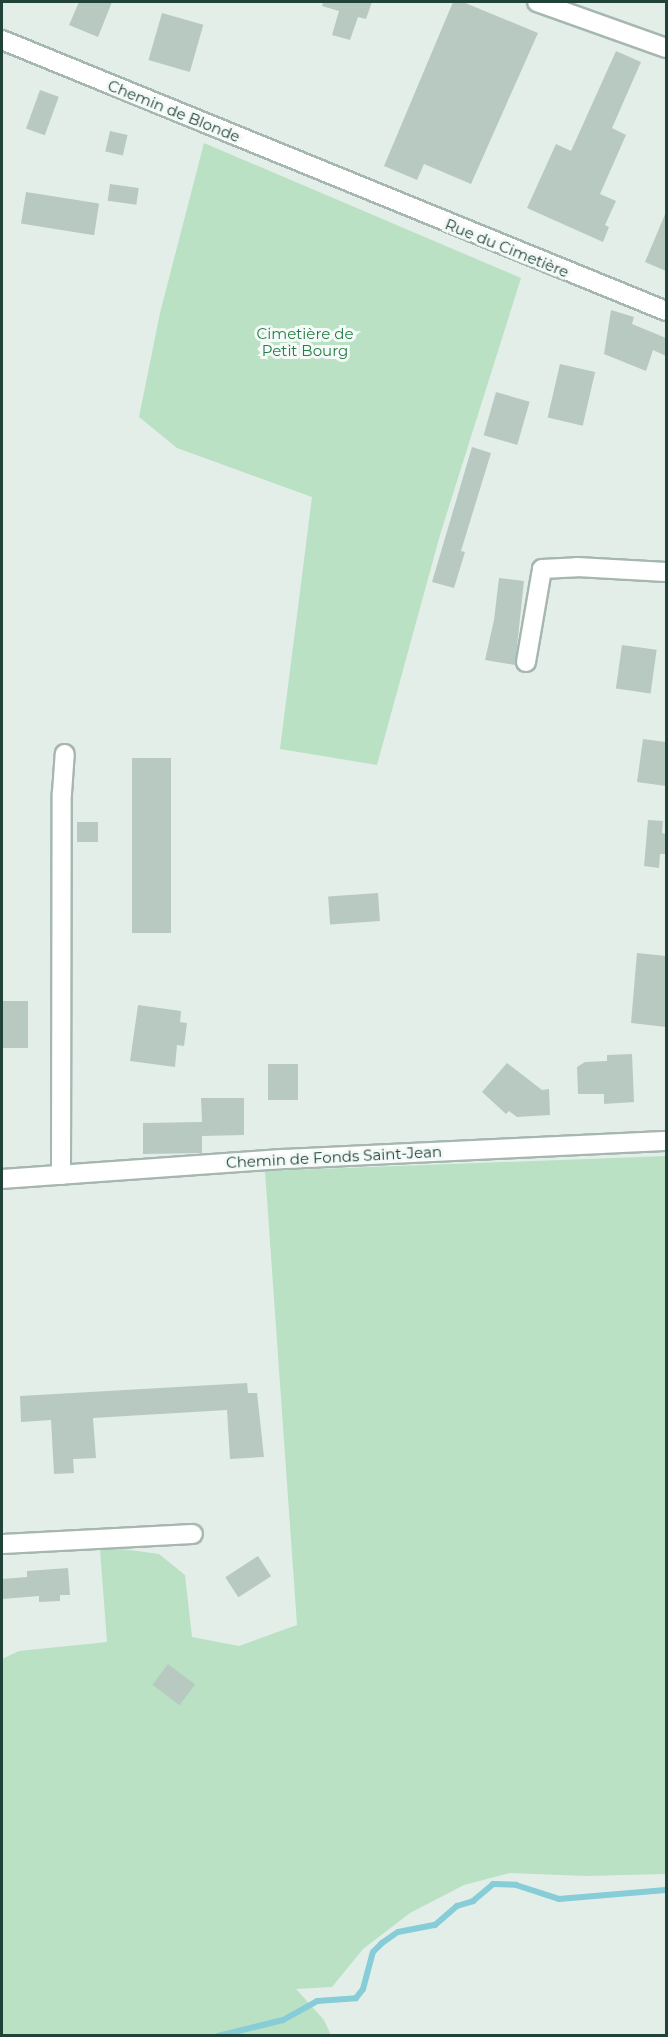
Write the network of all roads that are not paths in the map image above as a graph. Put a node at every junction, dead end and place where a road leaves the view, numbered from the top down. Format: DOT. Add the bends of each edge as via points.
graph roads {
  1 [pos="537,2"];
  2 [pos="2,40"];
  3 [pos="666,48"];
  4 [pos="347,183"];
  5 [pos="666,311"];
  6 [pos="666,572"];
  7 [pos="526,662"];
  8 [pos="66,754"];
  9 [pos="666,1141"];
  10 [pos="61,1175"];
  11 [pos="2,1179"];
  12 [pos="193,1534"];
  13 [pos="2,1545"];
  1 -- 3 [label="street"];
  2 -- 4 [label="street, Chemin de Blonde"];
  4 -- 5 [label="street, Rue du Cimetière"];
  6 -- 7 [label="street" via="542,569"];
  8 -- 10 [label="street" via="62,793"];
  9 -- 10 [label="street, Chemin de Fonds Saint-Jean" via="283,1159"];
  10 -- 11 [label="street, Chemin de Fonds Saint-Jean"];
  12 -- 13 [label="street"];
}
